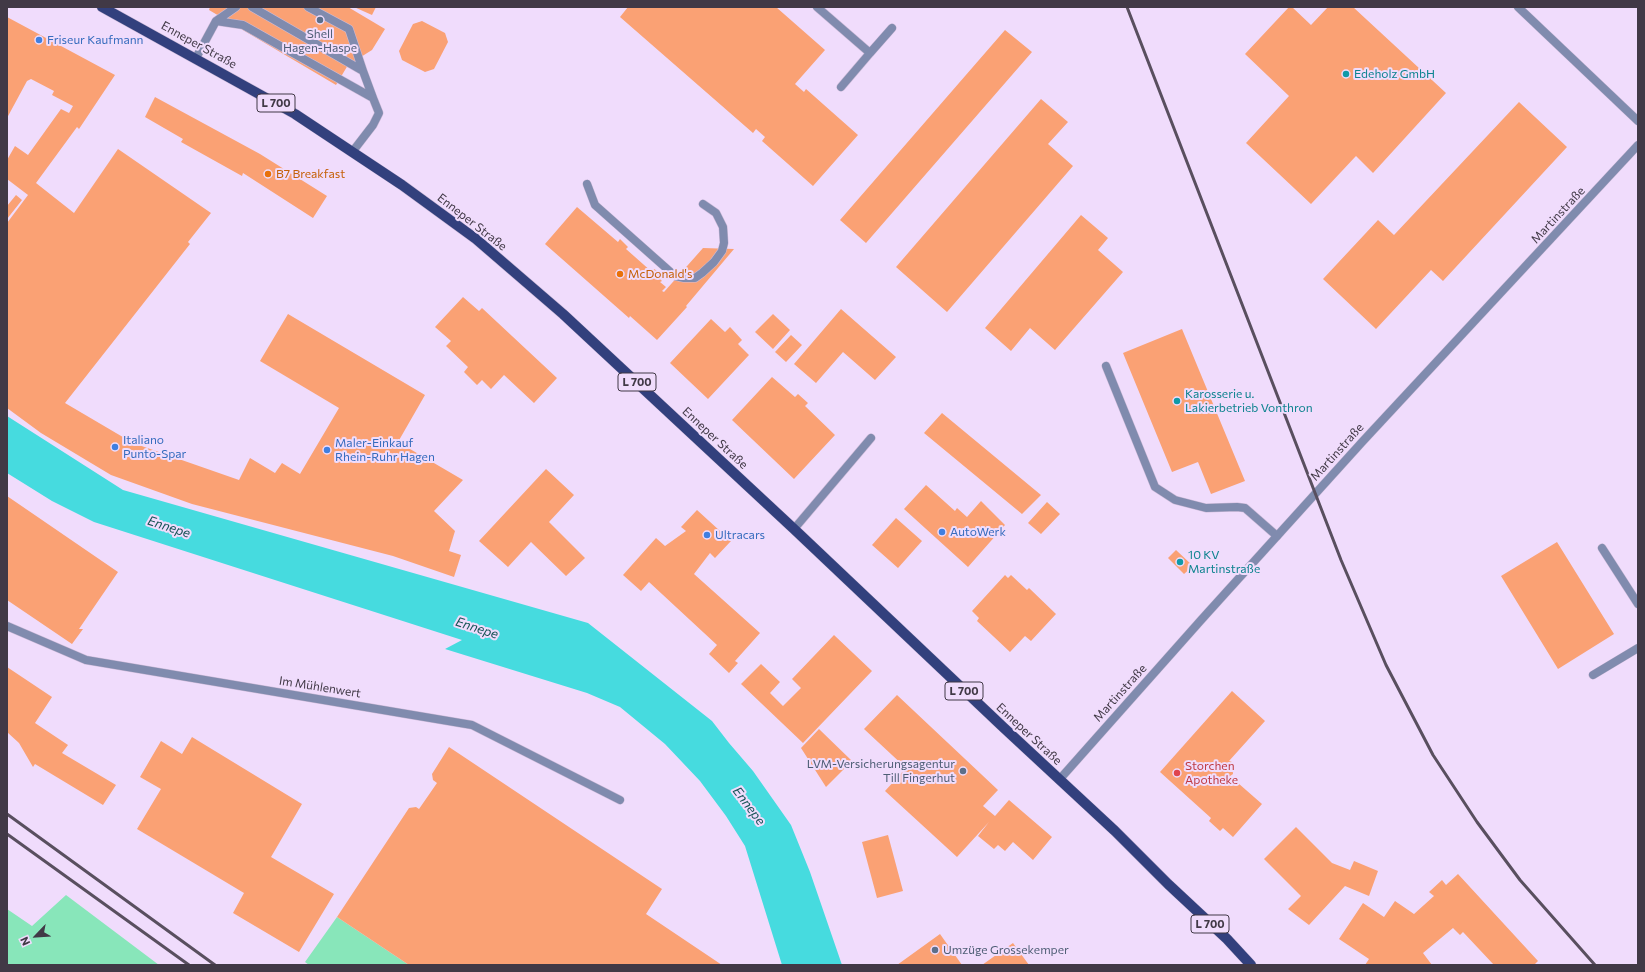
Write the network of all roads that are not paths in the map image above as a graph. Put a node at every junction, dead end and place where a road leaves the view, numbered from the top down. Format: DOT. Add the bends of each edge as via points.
graph roads {
  1 [pos="102,7"];
  2 [pos="236,7"];
  3 [pos="252,7"];
  4 [pos="308,7"];
  5 [pos="817,7"];
  6 [pos="1518,7"];
  7 [pos="216,21"];
  8 [pos="892,28"];
  9 [pos="870,53"];
  10 [pos="196,58"];
  11 [pos="363,71"];
  12 [pos="841,87"];
  13 [pos="373,98"];
  14 [pos="1638,121"];
  15 [pos="1638,145"];
  16 [pos="353,151"];
  17 [pos="587,184"];
  18 [pos="703,204"];
  19 [pos="1106,366"];
  20 [pos="871,438"];
  21 [pos="794,529"];
  22 [pos="1277,536"];
  23 [pos="1602,548"];
  24 [pos="1638,604"];
  25 [pos="7,626"];
  26 [pos="1638,648"];
  27 [pos="1593,675"];
  28 [pos="1059,780"];
  29 [pos="620,800"];
  30 [pos="1251,965"];
  1 -- 10 [label="main road, Enneper Straße / L 700"];
  2 -- 7 [label="street"];
  3 -- 11 [label="street"];
  4 -- 11 [label="street" via="349,29"];
  5 -- 9 [label="street"];
  6 -- 14 [label="street"];
  7 -- 10 [label="street"];
  7 -- 13 [label="street" via="244,25"];
  8 -- 9 [label="street"];
  9 -- 12 [label="street"];
  10 -- 16 [label="main road, Enneper Straße / L 700" via="295,114"];
  11 -- 13 [label="street"];
  13 -- 16 [label="street" via="379,112 373,125"];
  15 -- 22 [label="street, Martinstraße"];
  16 -- 21 [label="main road, Enneper Straße / L 700" via="476,239 552,304"];
  17 -- 18 [label="street" via="595,205 675,276 684,278 694,278 702,273 722,252 723,227 716,213"];
  19 -- 22 [label="street" via="1155,487 1175,500 1206,508 1245,508"];
  20 -- 21 [label="street"];
  21 -- 28 [label="main road, Enneper Straße / L 700"];
  22 -- 28 [label="street, Martinstraße"];
  23 -- 24 [label="street"];
  25 -- 29 [label="street, Im Mühlenwert" via="86,660 472,725"];
  26 -- 27 [label="street"];
  28 -- 30 [label="main road, Enneper Straße / L 700" via="1115,831"];
}
